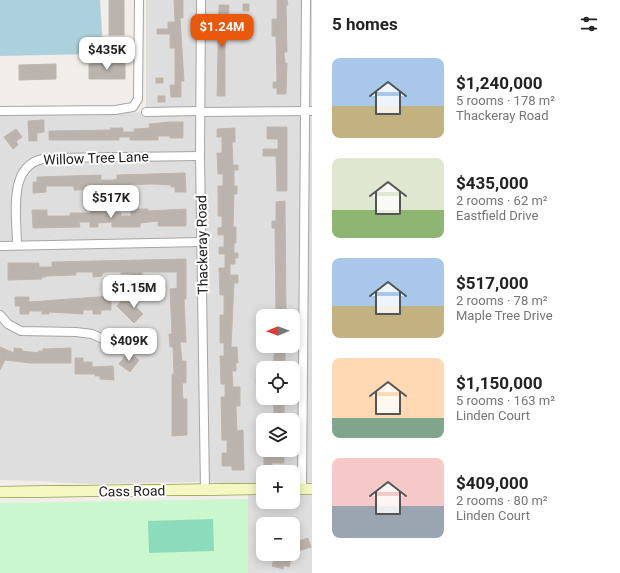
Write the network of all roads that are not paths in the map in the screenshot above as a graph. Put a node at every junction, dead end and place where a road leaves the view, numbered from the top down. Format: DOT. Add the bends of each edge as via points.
graph roads {
  1 [pos="139,0"];
  2 [pos="201,0"];
  3 [pos="306,0"];
  4 [pos="0,111"];
  5 [pos="309,111"];
  6 [pos="146,112"];
  7 [pos="200,112"];
  8 [pos="200,156"];
  9 [pos="202,242"];
  10 [pos="0,246"];
  11 [pos="17,246"];
  12 [pos="0,315"];
  13 [pos="103,340"];
  14 [pos="256,489"];
  15 [pos="302,489"];
  16 [pos="205,490"];
  17 [pos="0,492"];
  1 -- 4 [label="street" via="138,99 133,107 115,110"];
  2 -- 7 [label="street, Thackeray Road"];
  3 -- 5 [label="street"];
  5 -- 7 [label="street"];
  5 -- 15 [label="street"];
  6 -- 7 [label="street"];
  7 -- 8 [label="street, Thackeray Road"];
  8 -- 9 [label="street, Thackeray Road"];
  8 -- 11 [label="street, Willow Tree Lane" via="36,160 27,166 18,180"];
  9 -- 11 [label="street"];
  9 -- 16 [label="street, Thackeray Road"];
  10 -- 11 [label="street"];
  12 -- 13 [label="street" via="8,324 21,331 76,332 92,334"];
  14 -- 16 [label="street, Cass Road"];
  16 -- 17 [label="street, Cass Road"];
}
